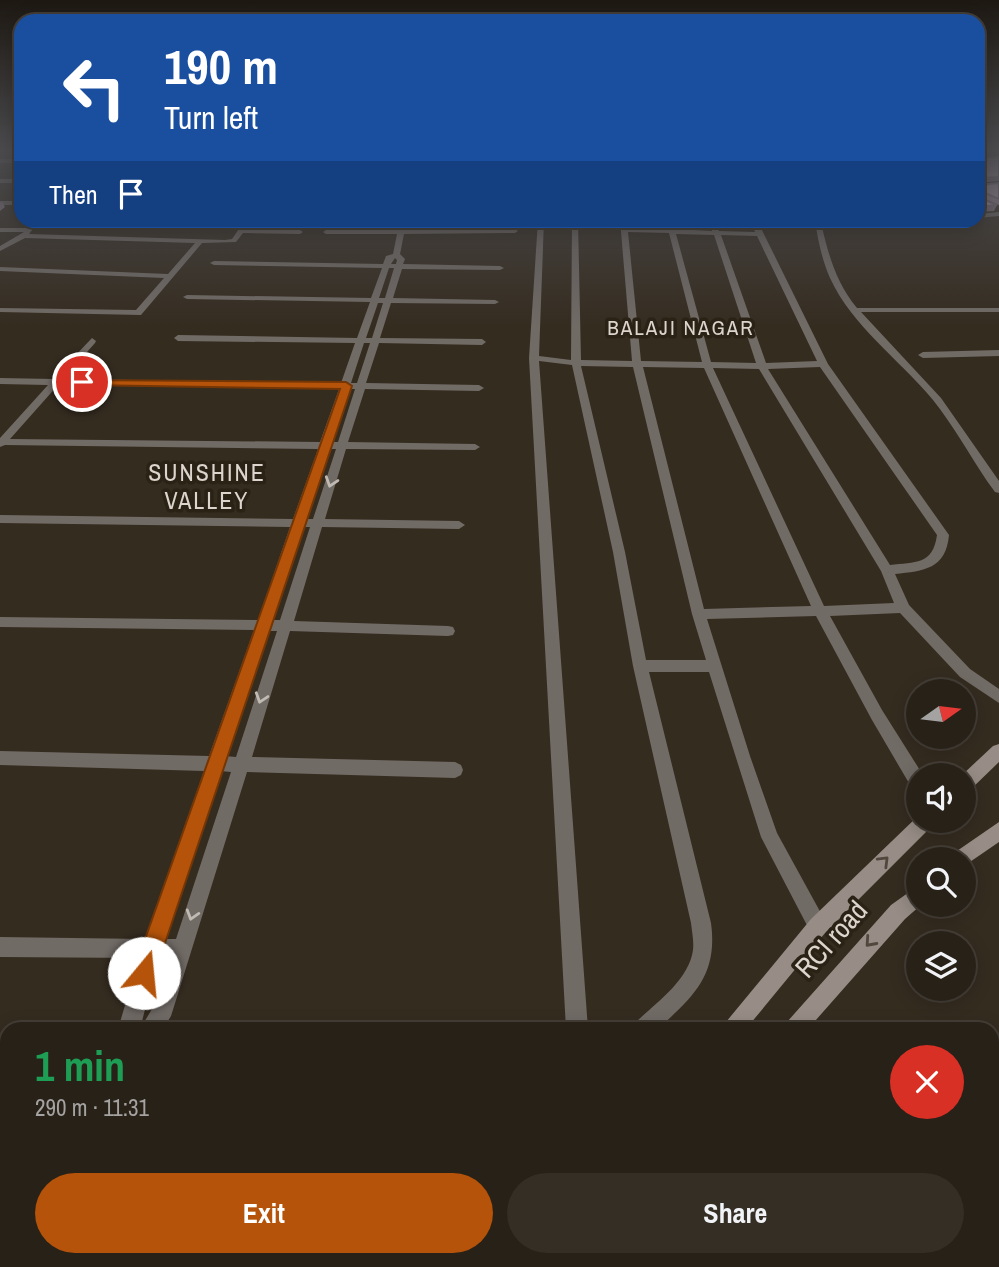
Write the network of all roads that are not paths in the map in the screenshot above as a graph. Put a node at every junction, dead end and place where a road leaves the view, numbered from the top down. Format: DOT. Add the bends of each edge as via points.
graph roads {
  1 [pos="245,228"];
  2 [pos="259,228"];
  3 [pos="402,228"];
  4 [pos="541,228"];
  5 [pos="575,228"];
  6 [pos="623,228"];
  7 [pos="670,228"];
  8 [pos="682,228"];
  9 [pos="714,228"];
  10 [pos="756,228"];
  11 [pos="820,228"];
  12 [pos="0,230"];
  13 [pos="31,230"];
  14 [pos="243,231"];
  15 [pos="257,231"];
  16 [pos="515,231"];
  17 [pos="300,232"];
  18 [pos="326,232"];
  19 [pos="401,232"];
  20 [pos="715,233"];
  21 [pos="758,234"];
  22 [pos="24,236"];
  23 [pos="199,243"];
  24 [pos="0,249"];
  25 [pos="214,262"];
  26 [pos="394,262"];
  27 [pos="499,268"];
  28 [pos="0,269"];
  29 [pos="173,276"];
  30 [pos="187,297"];
  31 [pos="382,300"];
  32 [pos="495,302"];
  33 [pos="0,310"];
  34 [pos="854,310"];
  35 [pos="999,310"];
  36 [pos="178,338"];
  37 [pos="92,341"];
  38 [pos="368,341"];
  39 [pos="482,342"];
  40 [pos="999,353"];
  41 [pos="923,355"];
  42 [pos="534,358"];
  43 [pos="576,363"];
  44 [pos="637,363"];
  45 [pos="707,364"];
  46 [pos="823,364"];
  47 [pos="762,366"];
  48 [pos="0,381"];
  49 [pos="55,382"];
  50 [pos="354,386"];
  51 [pos="479,388"];
  52 [pos="1,443"];
  53 [pos="325,446"];
  54 [pos="342,446"];
  55 [pos="475,447"];
  56 [pos="999,489"];
  57 [pos="0,519"];
  58 [pos="299,522"];
  59 [pos="318,523"];
  60 [pos="459,525"];
  61 [pos="887,570"];
  62 [pos="903,608"];
  63 [pos="820,611"];
  64 [pos="699,614"];
  65 [pos="0,622"];
  66 [pos="263,625"];
  67 [pos="285,625"];
  68 [pos="448,631"];
  69 [pos="640,666"];
  70 [pos="714,666"];
  71 [pos="999,697"];
  72 [pos="999,751"];
  73 [pos="0,758"];
  74 [pos="215,763"];
  75 [pos="906,763"];
  76 [pos="240,764"];
  77 [pos="455,770"];
  78 [pos="976,773"];
  79 [pos="999,831"];
  80 [pos="913,833"];
  81 [pos="976,848"];
  82 [pos="906,905"];
  83 [pos="818,926"];
  84 [pos="0,947"];
  85 [pos="151,949"];
  86 [pos="182,949"];
  87 [pos="132,1022"];
  88 [pos="156,1022"];
  89 [pos="577,1022"];
  90 [pos="650,1022"];
  91 [pos="739,1022"];
  92 [pos="800,1022"];
  1 -- 14 [label="street"];
  2 -- 15 [label="street"];
  3 -- 19 [label="street"];
  4 -- 42 [label="street"];
  5 -- 43 [label="street"];
  6 -- 44 [label="street"];
  7 -- 45 [label="street"];
  8 -- 20 [label="street"];
  9 -- 20 [label="street"];
  10 -- 21 [label="street"];
  11 -- 34 [label="street" via="825,260 839,292"];
  12 -- 13 [label="street"];
  13 -- 22 [label="street"];
  14 -- 15 [label="street"];
  14 -- 23 [label="street" via="234,241"];
  15 -- 17 [label="street"];
  16 -- 19 [label="street"];
  18 -- 19 [label="street"];
  19 -- 26 [label="street"];
  20 -- 21 [label="street"];
  20 -- 47 [label="street"];
  21 -- 46 [label="street"];
  22 -- 23 [label="street"];
  22 -- 24 [label="street"];
  23 -- 29 [label="street"];
  25 -- 26 [label="street"];
  26 -- 27 [label="street"];
  26 -- 31 [label="street"];
  28 -- 29 [label="street"];
  29 -- 33 [label="street" via="134,314"];
  30 -- 31 [label="street"];
  31 -- 32 [label="street"];
  31 -- 38 [label="street"];
  34 -- 35 [label="street"];
  34 -- 56 [label="street" via="938,400"];
  36 -- 38 [label="street"];
  37 -- 49 [label="street"];
  38 -- 39 [label="street"];
  38 -- 50 [label="street"];
  40 -- 41 [label="street"];
  42 -- 43 [label="street"];
  42 -- 89 [label="street"];
  43 -- 44 [label="street"];
  43 -- 69 [label="street"];
  44 -- 45 [label="street"];
  44 -- 64 [label="street"];
  45 -- 47 [label="street"];
  45 -- 63 [label="street"];
  46 -- 47 [label="street"];
  46 -- 61 [label="street" via="943,535 943,550 937,560"];
  47 -- 61 [label="street"];
  48 -- 49 [label="street"];
  49 -- 50 [label="street"];
  49 -- 52 [label="street"];
  50 -- 51 [label="street"];
  50 -- 53 [label="street"];
  50 -- 54 [label="street"];
  52 -- 53 [label="street"];
  53 -- 54 [label="street"];
  53 -- 58 [label="street"];
  54 -- 55 [label="street"];
  54 -- 59 [label="street, one-way"];
  57 -- 58 [label="street"];
  58 -- 59 [label="street"];
  58 -- 66 [label="street"];
  59 -- 60 [label="street"];
  59 -- 67 [label="street"];
  61 -- 62 [label="street"];
  62 -- 63 [label="street"];
  62 -- 71 [label="street" via="965,673"];
  63 -- 64 [label="street"];
  63 -- 75 [label="street"];
  64 -- 70 [label="street"];
  65 -- 66 [label="street"];
  66 -- 67 [label="street"];
  66 -- 74 [label="street"];
  67 -- 68 [label="street"];
  67 -- 76 [label="street, one-way"];
  69 -- 70 [label="street"];
  69 -- 90 [label="street" via="704,950 683,989"];
  70 -- 83 [label="street" via="770,837"];
  72 -- 78 [label="main road"];
  73 -- 74 [label="street"];
  74 -- 76 [label="street"];
  74 -- 85 [label="street"];
  76 -- 77 [label="street"];
  76 -- 86 [label="street, one-way"];
  79 -- 81 [label="main road"];
  83 -- 80 [label="main road, one-way"];
  82 -- 92 [label="main road, RCI road, one-way"];
  83 -- 91 [label="main road"];
  84 -- 85 [label="street"];
  85 -- 86 [label="street"];
  85 -- 87 [label="street"];
  86 -- 88 [label="street" via="164,1009"];
}
